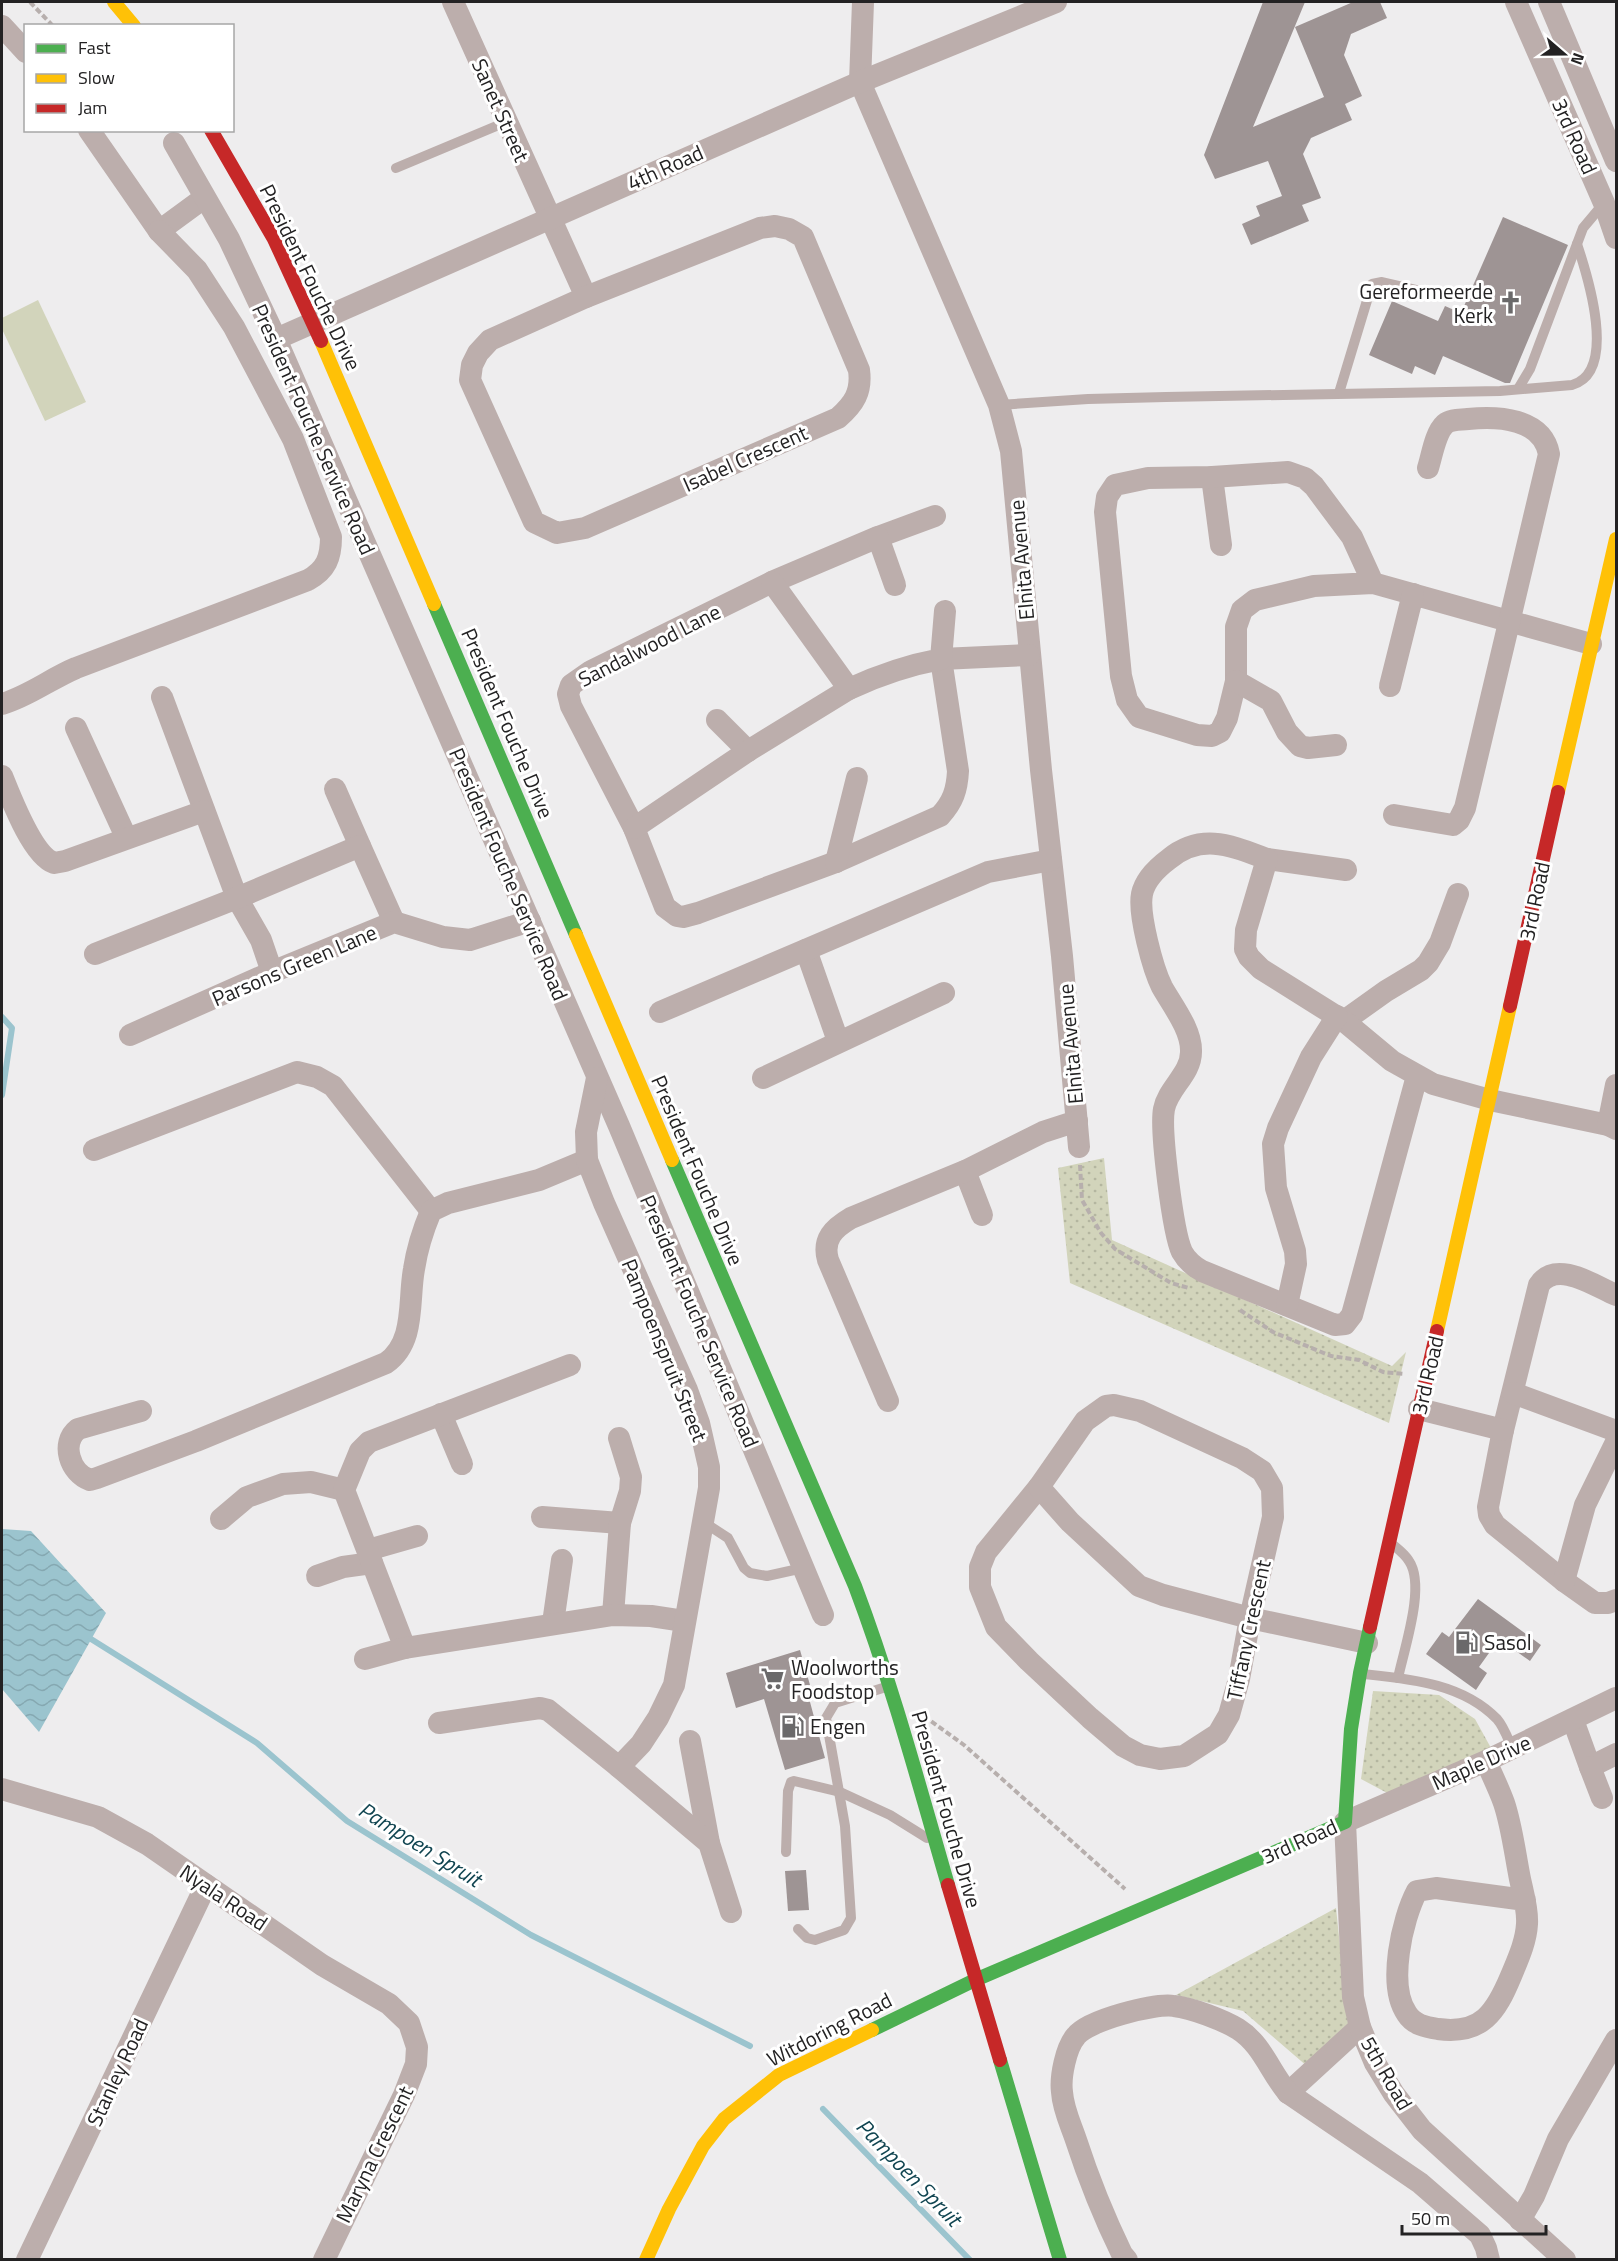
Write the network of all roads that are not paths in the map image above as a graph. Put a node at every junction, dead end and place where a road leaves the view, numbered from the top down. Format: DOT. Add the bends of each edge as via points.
graph roads {
  1 [pos="114,2"];
  2 [pos="453,2"];
  3 [pos="863,2"];
  4 [pos="1056,2"];
  5 [pos="1516,2"];
  6 [pos="1549,2"];
  7 [pos="132,24"];
  8 [pos="2,26"];
  9 [pos="24,50"];
  10 [pos="861,82"];
  11 [pos="506,122"];
  12 [pos="89,132"];
  13 [pos="212,132"];
  14 [pos="174,143"];
  15 [pos="1617,161"];
  16 [pos="396,168"];
  17 [pos="204,198"];
  18 [pos="1604,204"];
  19 [pos="549,218"];
  20 [pos="159,231"];
  21 [pos="1617,238"];
  22 [pos="1577,244"];
  23 [pos="1443,296"];
  24 [pos="586,297"];
  25 [pos="313,322"];
  26 [pos="276,339"];
  27 [pos="1518,389"];
  28 [pos="1339,393"];
  29 [pos="999,405"];
  30 [pos="1428,468"];
  31 [pos="1212,477"];
  32 [pos="935,516"];
  33 [pos="878,537"];
  34 [pos="1617,539"];
  35 [pos="1221,546"];
  36 [pos="772,582"];
  37 [pos="1373,584"];
  38 [pos="895,585"];
  39 [pos="1413,594"];
  40 [pos="945,611"];
  41 [pos="1510,622"];
  42 [pos="1591,644"];
  43 [pos="1029,655"];
  44 [pos="941,659"];
  45 [pos="1236,681"];
  46 [pos="1390,686"];
  47 [pos="849,689"];
  48 [pos="162,697"];
  49 [pos="2,704"];
  50 [pos="717,720"];
  51 [pos="76,728"];
  52 [pos="1336,744"];
  53 [pos="748,751"];
  54 [pos="2,776"];
  55 [pos="856,778"];
  56 [pos="335,789"];
  57 [pos="204,810"];
  58 [pos="1394,815"];
  59 [pos="10,822"];
  60 [pos="634,828"];
  61 [pos="126,837"];
  62 [pos="360,846"];
  63 [pos="1267,859"];
  64 [pos="1051,861"];
  65 [pos="836,862"];
  66 [pos="1346,870"];
  67 [pos="1458,894"];
  68 [pos="237,898"];
  69 [pos="530,921"];
  70 [pos="394,922"];
  71 [pos="806,950"];
  72 [pos="95,954"];
  73 [pos="272,972"];
  74 [pos="944,993"];
  75 [pos="660,1012"];
  76 [pos="1340,1018"];
  77 [pos="130,1035"];
  78 [pos="838,1041"];
  79 [pos="1417,1076"];
  80 [pos="597,1078"];
  81 [pos="763,1078"];
  82 [pos="1617,1085"];
  83 [pos="1490,1100"];
  84 [pos="1077,1121"];
  85 [pos="1612,1127"];
  86 [pos="1080,1147"];
  87 [pos="94,1150"];
  88 [pos="587,1160"];
  89 [pos="965,1171"];
  90 [pos="431,1211"];
  91 [pos="982,1215"];
  92 [pos="1617,1295"];
  93 [pos="1287,1305"];
  94 [pos="570,1365"];
  95 [pos="1513,1393"];
  96 [pos="888,1401"];
  97 [pos="1419,1409"];
  98 [pos="141,1411"];
  99 [pos="441,1414"];
  100 [pos="1503,1430"];
  101 [pos="1617,1431"];
  102 [pos="619,1438"];
  103 [pos="1617,1442"];
  104 [pos="462,1464"];
  105 [pos="1039,1486"];
  106 [pos="344,1490"];
  107 [pos="542,1517"];
  108 [pos="221,1519"];
  109 [pos="702,1521"];
  110 [pos="620,1523"];
  111 [pos="417,1536"];
  112 [pos="1390,1542"];
  113 [pos="370,1557"];
  114 [pos="562,1560"];
  115 [pos="803,1568"];
  116 [pos="317,1576"];
  117 [pos="1564,1581"];
  118 [pos="1617,1600"];
  119 [pos="612,1615"];
  120 [pos="822,1615"];
  121 [pos="1250,1618"];
  122 [pos="684,1622"];
  123 [pos="553,1623"];
  124 [pos="1367,1643"];
  125 [pos="405,1648"];
  126 [pos="365,1659"];
  127 [pos="1360,1673"];
  128 [pos="1398,1678"];
  129 [pos="891,1692"];
  130 [pos="1616,1699"];
  131 [pos="1573,1720"];
  132 [pos="439,1723"];
  133 [pos="690,1741"];
  134 [pos="1512,1748"];
  135 [pos="1617,1754"];
  136 [pos="1486,1761"];
  137 [pos="619,1767"];
  138 [pos="1590,1767"];
  139 [pos="2,1789"];
  140 [pos="840,1792"];
  141 [pos="1602,1798"];
  142 [pos="1345,1822"];
  143 [pos="935,1842"];
  144 [pos="709,1843"];
  145 [pos="786,1852"];
  146 [pos="206,1885"];
  147 [pos="1525,1900"];
  148 [pos="730,1912"];
  149 [pos="798,1929"];
  150 [pos="975,1980"];
  151 [pos="1360,2027"];
  152 [pos="1617,2040"];
  153 [pos="417,2047"];
  154 [pos="1288,2093"];
  155 [pos="1520,2220"];
  156 [pos="27,2259"];
  157 [pos="324,2259"];
  158 [pos="646,2259"];
  159 [pos="1060,2259"];
  160 [pos="1127,2259"];
  161 [pos="1489,2259"];
  162 [pos="1565,2259"];
  1 -- 7 [label="street"];
  2 -- 11 [label="street, Sanet Street"];
  3 -- 10 [label="street, Elnita Avenue"];
  4 -- 10 [label="street, 4th Road"];
  5 -- 18 [label="street, 3rd Road"];
  6 -- 15 [label="street"];
  8 -- 9 [label="street"];
  10 -- 19 [label="street, 4th Road"];
  10 -- 29 [label="street, Elnita Avenue"];
  11 -- 16 [label="lane"];
  11 -- 19 [label="street, Sanet Street"];
  12 -- 20 [label="street"];
  13 -- 25 [label="street, President Fouche Drive" via="274,239"];
  14 -- 17 [label="street, President Fouche Service Road"];
  17 -- 20 [label="street"];
  17 -- 26 [label="street, President Fouche Service Road" via="229,239"];
  18 -- 21 [label="street, 3rd Road"];
  18 -- 22 [label="lane" via="1587,222"];
  19 -- 24 [label="street"];
  19 -- 25 [label="street, 4th Road"];
  20 -- 49 [label="street" via="197,270 239,337 293,439 331,537 331,552 319,574 308,580 51,678 28,694"];
  22 -- 27 [label="lane" via="1530,369"];
  22 -- 27 [label="lane" via="1598,318 1596,364 1583,382"];
  23 -- 28 [label="lane" via="1382,282 1372,284"];
  24 -- 24 [label="street, Isabel Crescent" via="760,228 789,229 804,237 810,250 859,370 859,393 838,418 585,528 557,533 534,522 470,380 472,365 490,340"];
  25 -- 26 [label="street, 4th Road"];
  25 -- 129 [label="street, President Fouche Drive" via="855,1586"];
  26 -- 69 [label="street, President Fouche Service Road"];
  27 -- 28 [label="lane"];
  28 -- 29 [label="lane"];
  29 -- 43 [label="street, Elnita Avenue" via="1011,451"];
  30 -- 41 [label="street" via="1441,430 1451,421 1492,417 1515,421 1532,429 1547,443 1549,454"];
  31 -- 35 [label="street"];
  31 -- 37 [label="street" via="1288,472 1305,478 1352,537"];
  31 -- 45 [label="street" via="1125,482 1115,485 1107,497 1105,512 1121,676 1127,700 1139,717 1212,736 1220,732 1227,718"];
  32 -- 33 [label="street, Sandalwood Lane"];
  33 -- 36 [label="street, Sandalwood Lane"];
  33 -- 38 [label="street"];
  34 -- 42 [label="street, 3rd Road"];
  36 -- 47 [label="street"];
  36 -- 60 [label="street, Sandalwood Lane" via="591,671 571,685 568,694 576,716"];
  37 -- 39 [label="street"];
  37 -- 45 [label="street" via="1314,586 1255,600 1242,610 1236,627"];
  39 -- 41 [label="street"];
  39 -- 46 [label="street"];
  40 -- 44 [label="street, Sandalwood Lane"];
  41 -- 42 [label="street"];
  41 -- 58 [label="street" via="1460,820 1445,825"];
  42 -- 83 [label="street, 3rd Road"];
  43 -- 44 [label="street"];
  43 -- 64 [label="street, Elnita Avenue"];
  44 -- 47 [label="street" via="893,671"];
  44 -- 65 [label="street, Sandalwood Lane" via="958,771 952,800 940,816"];
  45 -- 52 [label="street" via="1271,700 1287,732 1300,746"];
  47 -- 53 [label="street"];
  48 -- 57 [label="street"];
  50 -- 53 [label="street"];
  51 -- 61 [label="street"];
  53 -- 60 [label="street"];
  54 -- 59 [label="street"];
  55 -- 65 [label="street"];
  56 -- 62 [label="street"];
  57 -- 61 [label="street"];
  57 -- 68 [label="street"];
  59 -- 61 [label="street" via="54,863"];
  60 -- 65 [label="street, Sandalwood Lane" via="664,907 677,916"];
  62 -- 68 [label="street"];
  62 -- 70 [label="street"];
  63 -- 66 [label="street"];
  63 -- 76 [label="street" via="1246,930 1248,957 1279,982"];
  63 -- 93 [label="street" via="1230,845 1198,844 1155,870 1142,895 1150,954 1187,1034 1191,1053 1164,1109 1169,1187 1179,1244 1186,1259 1202,1271"];
  64 -- 71 [label="street" via="988,872"];
  64 -- 84 [label="street, Elnita Avenue"];
  67 -- 76 [label="street" via="1440,943 1428,963"];
  68 -- 72 [label="street"];
  68 -- 73 [label="street" via="261,940"];
  69 -- 70 [label="street, Parsons Green Lane" via="470,940 443,937"];
  69 -- 80 [label="street, President Fouche Service Road"];
  70 -- 73 [label="street, Parsons Green Lane"];
  71 -- 75 [label="street"];
  71 -- 78 [label="street"];
  73 -- 77 [label="street, Parsons Green Lane"];
  74 -- 78 [label="street"];
  76 -- 79 [label="street" via="1392,1061"];
  76 -- 93 [label="street" via="1311,1057 1273,1144 1276,1188 1295,1258"];
  78 -- 81 [label="street"];
  79 -- 83 [label="street"];
  79 -- 93 [label="street" via="1349,1320 1335,1325"];
  80 -- 88 [label="street, Pampoenspruit Street" via="586,1132"];
  80 -- 115 [label="street, President Fouche Service Road"];
  82 -- 85 [label="street"];
  83 -- 85 [label="street"];
  83 -- 97 [label="street, 3rd Road"];
  84 -- 86 [label="street, Elnita Avenue"];
  84 -- 89 [label="street" via="1043,1132"];
  87 -- 90 [label="street" via="297,1072 310,1074 333,1086"];
  88 -- 90 [label="street" via="539,1180"];
  88 -- 109 [label="street, Pampoenspruit Street" via="699,1423 709,1467"];
  89 -- 91 [label="street"];
  89 -- 96 [label="street" via="851,1218 834,1230 826,1242 828,1260"];
  90 -- 98 [label="street" via="413,1270 406,1335 396,1356 386,1363 97,1478 90,1480 78,1473 69,1452 72,1433"];
  92 -- 95 [label="street" via="1566,1274 1543,1279 1536,1293"];
  94 -- 99 [label="street"];
  95 -- 100 [label="street"];
  95 -- 101 [label="street"];
  97 -- 100 [label="street"];
  97 -- 112 [label="street, 3rd Road"];
  99 -- 104 [label="street"];
  99 -- 106 [label="street" via="369,1442 360,1451"];
  100 -- 117 [label="street" via="1489,1515 1495,1525"];
  102 -- 110 [label="street" via="631,1477"];
  103 -- 117 [label="street" via="1585,1505"];
  105 -- 121 [label="street" via="1070,1522 1139,1586"];
  105 -- 121 [label="street, Tiffany Crescent" via="1085,1421 1106,1406 1122,1405 1140,1411 1242,1458 1262,1471 1272,1488 1273,1517"];
  105 -- 121 [label="street, Tiffany Crescent" via="986,1552 980,1567 980,1587 996,1627 1123,1746 1160,1759 1184,1756 1218,1734 1229,1714 1239,1678"];
  106 -- 108 [label="street" via="311,1482 283,1484 247,1497"];
  106 -- 113 [label="street"];
  107 -- 110 [label="street"];
  109 -- 115 [label="lane" via="728,1538 750,1573 767,1576"];
  109 -- 122 [label="street, Pampoenspruit Street"];
  110 -- 119 [label="street"];
  111 -- 113 [label="street"];
  112 -- 124 [label="street, 3rd Road"];
  112 -- 128 [label="lane" via="1411,1563 1416,1584"];
  113 -- 116 [label="street"];
  113 -- 125 [label="street"];
  114 -- 123 [label="street"];
  115 -- 120 [label="street, President Fouche Service Road"];
  117 -- 118 [label="street" via="1595,1603"];
  119 -- 122 [label="street"];
  119 -- 123 [label="street"];
  121 -- 124 [label="street"];
  122 -- 137 [label="street, Pampoenspruit Street" via="676,1673 663,1710"];
  123 -- 125 [label="street"];
  124 -- 127 [label="street, 3rd Road"];
  125 -- 126 [label="street"];
  127 -- 128 [label="lane"];
  127 -- 142 [label="street, 3rd Road" via="1351,1729"];
  128 -- 134 [label="lane" via="1433,1684 1468,1699 1498,1720"];
  129 -- 140 [label="lane" via="835,1702 830,1709 826,1718"];
  129 -- 143 [label="street, President Fouche Drive"];
  130 -- 131 [label="street, Maple Drive"];
  131 -- 134 [label="street, Maple Drive"];
  131 -- 138 [label="street"];
  132 -- 137 [label="street" via="540,1708 548,1710"];
  133 -- 144 [label="street"];
  134 -- 136 [label="street, Maple Drive"];
  135 -- 138 [label="street"];
  136 -- 142 [label="street, Maple Drive"];
  136 -- 147 [label="street" via="1504,1804"];
  137 -- 144 [label="street"];
  138 -- 141 [label="street"];
  139 -- 146 [label="street, Nyala Road" via="105,1820"];
  140 -- 143 [label="lane"];
  140 -- 145 [label="lane" via="797,1780 791,1782"];
  140 -- 149 [label="lane" via="851,1918 844,1930 815,1940"];
  142 -- 150 [label="street, 3rd Road"];
  142 -- 151 [label="street, 5th Road" via="1353,1997"];
  143 -- 150 [label="street, President Fouche Drive"];
  144 -- 148 [label="street"];
  146 -- 153 [label="street, Nyala Road" via="322,1965 401,2013"];
  146 -- 156 [label="street, Stanley Road"];
  147 -- 147 [label="street" via="1524,1944 1493,2012 1480,2023 1454,2031 1419,2025 1408,2015 1401,2003 1400,1939 1417,1891 1436,1888"];
  150 -- 158 [label="street, Witdoring Road" via="779,2075 749,2098 703,2146"];
  150 -- 159 [label="street, President Fouche Drive"];
  151 -- 154 [label="street"];
  151 -- 155 [label="street, 5th Road" via="1384,2078 1422,2130"];
  152 -- 155 [label="street" via="1558,2139"];
  153 -- 157 [label="street, Maryna Crescent" via="416,2064 404,2096"];
  154 -- 160 [label="street" via="1260,2050 1237,2028 1172,2005 1105,2020 1075,2036 1063,2075 1065,2109 1092,2191"];
  154 -- 161 [label="street" via="1420,2183 1480,2235"];
  155 -- 162 [label="street, 5th Road"];
}
